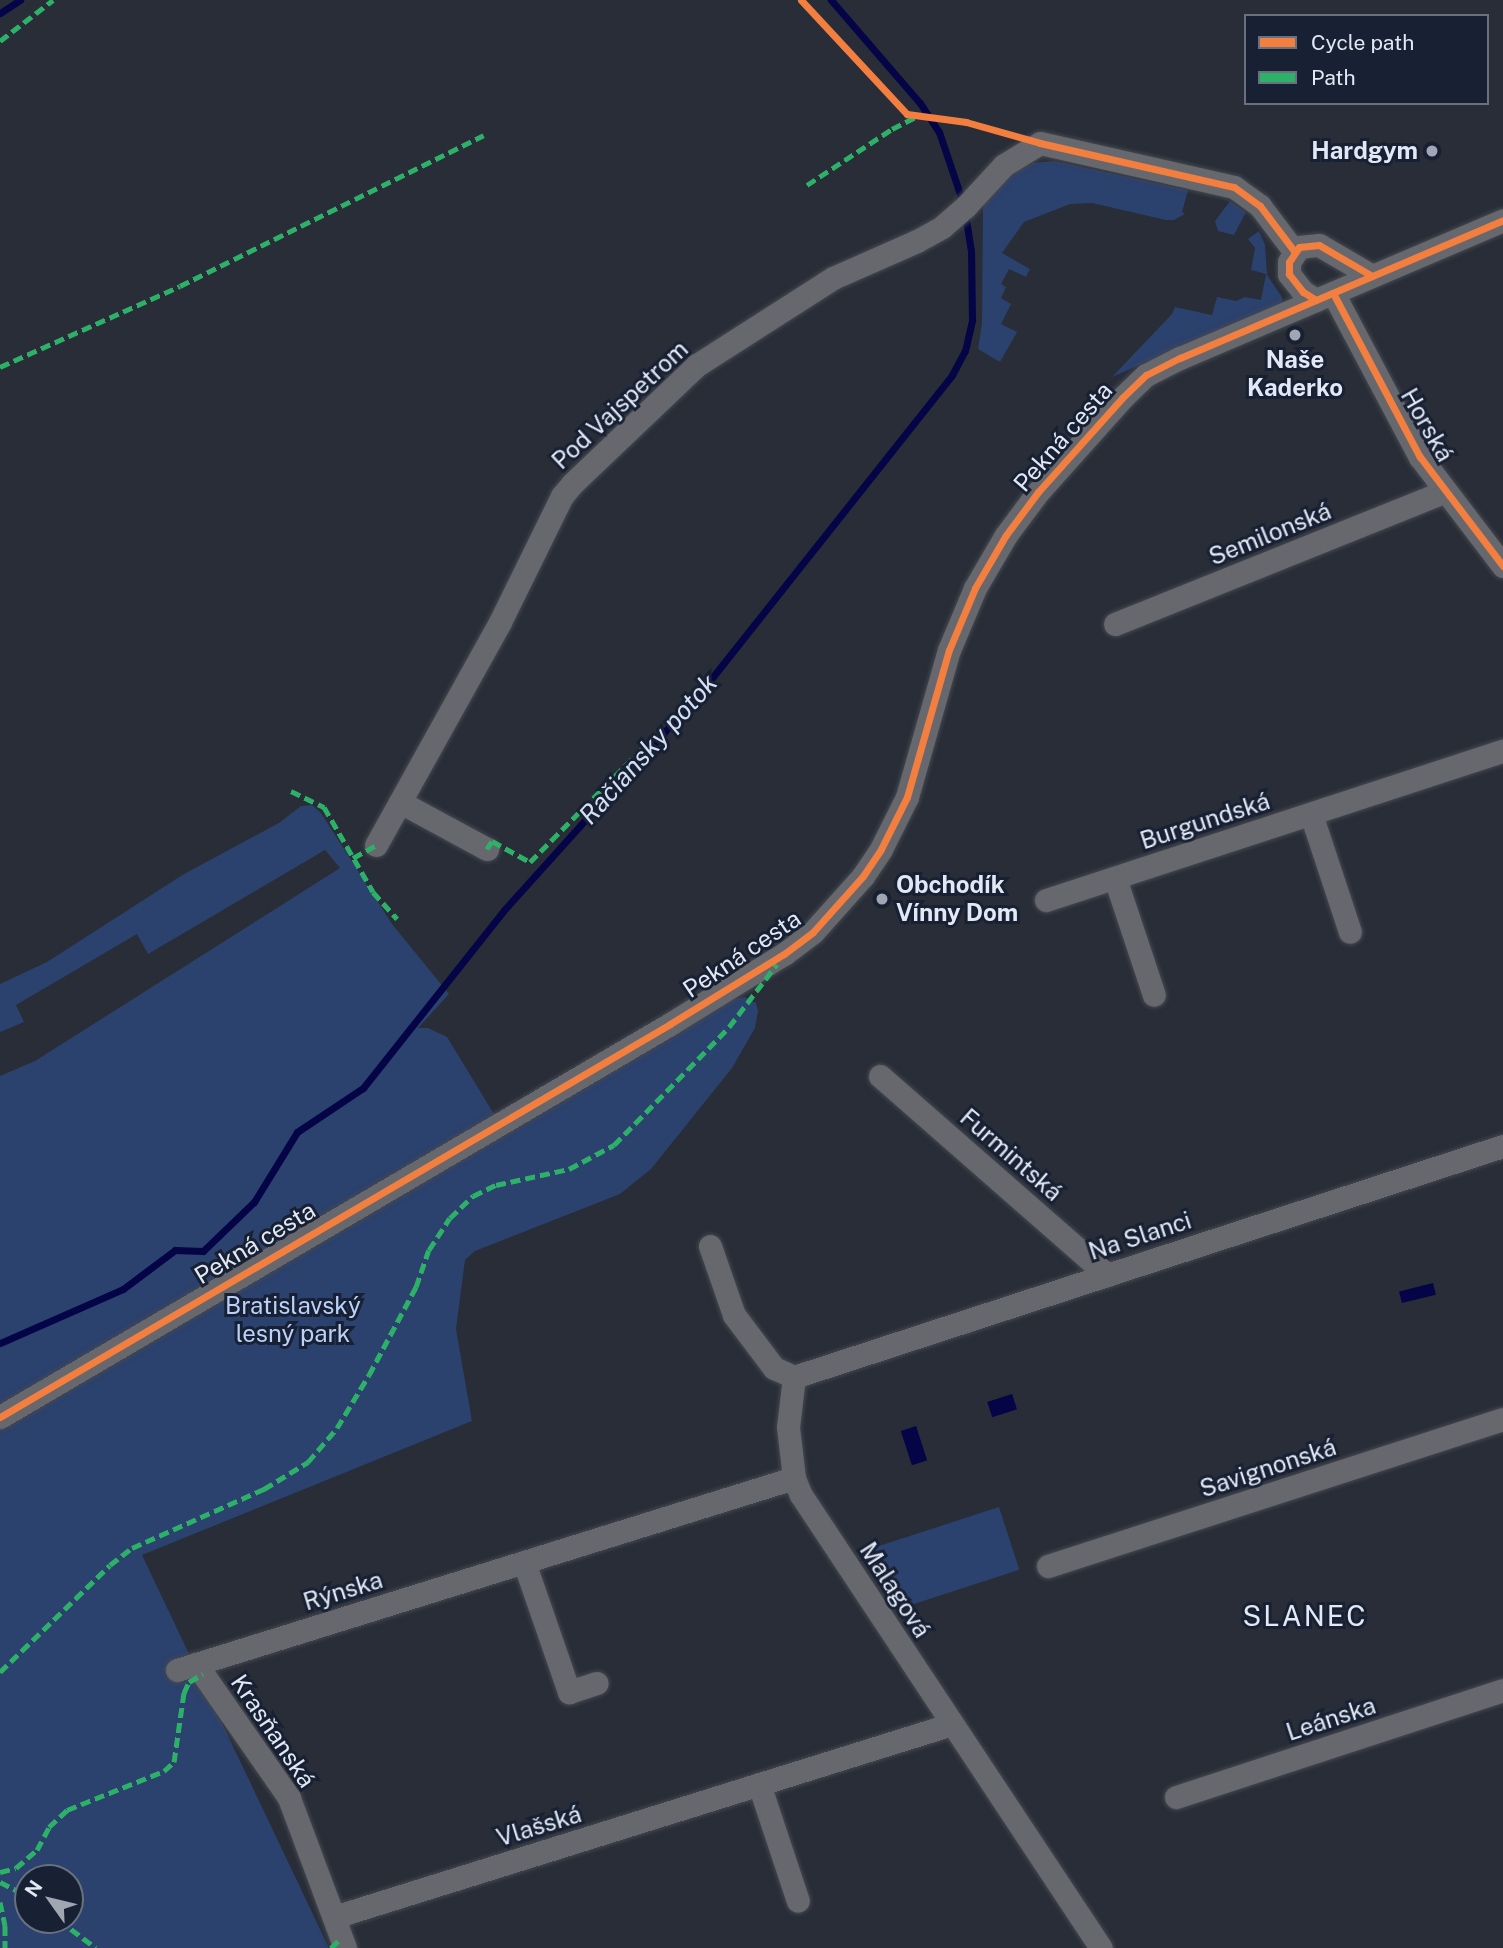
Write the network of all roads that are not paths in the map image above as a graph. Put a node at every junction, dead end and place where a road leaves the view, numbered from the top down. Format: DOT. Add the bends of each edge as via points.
graph roads {
  1 [pos="1503,220"];
  2 [pos="1294,251"];
  3 [pos="1373,276"];
  4 [pos="1325,297"];
  5 [pos="1444,492"];
  6 [pos="1503,566"];
  7 [pos="1115,624"];
  8 [pos="1503,751"];
  9 [pos="400,802"];
  10 [pos="1311,814"];
  11 [pos="376,845"];
  12 [pos="487,849"];
  13 [pos="1115,878"];
  14 [pos="1046,900"];
  15 [pos="1350,932"];
  16 [pos="1154,995"];
  17 [pos="880,1076"];
  18 [pos="1503,1146"];
  19 [pos="710,1246"];
  20 [pos="1107,1275"];
  21 [pos="794,1377"];
  22 [pos="0,1417"];
  23 [pos="1503,1419"];
  24 [pos="794,1478"];
  25 [pos="524,1562"];
  26 [pos="1048,1566"];
  27 [pos="187,1667"];
  28 [pos="597,1683"];
  29 [pos="1503,1690"];
  30 [pos="952,1724"];
  31 [pos="759,1784"];
  32 [pos="1176,1797"];
  33 [pos="798,1901"];
  34 [pos="334,1917"];
  35 [pos="345,1948"];
  36 [pos="1101,1948"];
  1 -- 3 [label="street, Pekná cesta"];
  2 -- 3 [label="street" via="1306,244 1319,245"];
  2 -- 4 [label="street" via="1289,274 1303,292"];
  2 -- 9 [label="street, Pod Vajspetrom" via="1260,206 1234,187 1040,143 1004,165 946,224 833,278 697,365 573,483"];
  3 -- 4 [label="street, Pekná cesta"];
  4 -- 5 [label="street, Horská"];
  4 -- 22 [label="street, Pekná cesta" via="1146,375 1038,492 1006,534 975,588 949,650 907,797 881,849 843,901 813,932 670,1024"];
  5 -- 6 [label="street, Horská"];
  5 -- 7 [label="street, Semilonská"];
  8 -- 10 [label="street, Burgundská"];
  9 -- 11 [label="street, Pod Vajspetrom"];
  9 -- 12 [label="street"];
  10 -- 13 [label="street, Burgundská"];
  10 -- 15 [label="street"];
  13 -- 14 [label="street, Burgundská"];
  13 -- 16 [label="street"];
  17 -- 20 [label="street, Furmintská"];
  18 -- 20 [label="street, Na Slanci"];
  19 -- 21 [label="street" via="734,1315 769,1362"];
  20 -- 21 [label="street, Na Slanci"];
  21 -- 24 [label="street, Malagová" via="788,1427"];
  23 -- 26 [label="street, Savignonská"];
  24 -- 25 [label="street, Rýnska"];
  24 -- 30 [label="street, Malagová"];
  25 -- 27 [label="street, Rýnska"];
  25 -- 28 [label="street" via="569,1692"];
  27 -- 34 [label="street, Krasňanská" via="289,1798"];
  29 -- 32 [label="street, Leánska"];
  30 -- 31 [label="street, Vlašská"];
  30 -- 36 [label="street, Malagová"];
  31 -- 33 [label="street"];
  31 -- 34 [label="street, Vlašská"];
  34 -- 35 [label="street, Krasňanská"];
}
